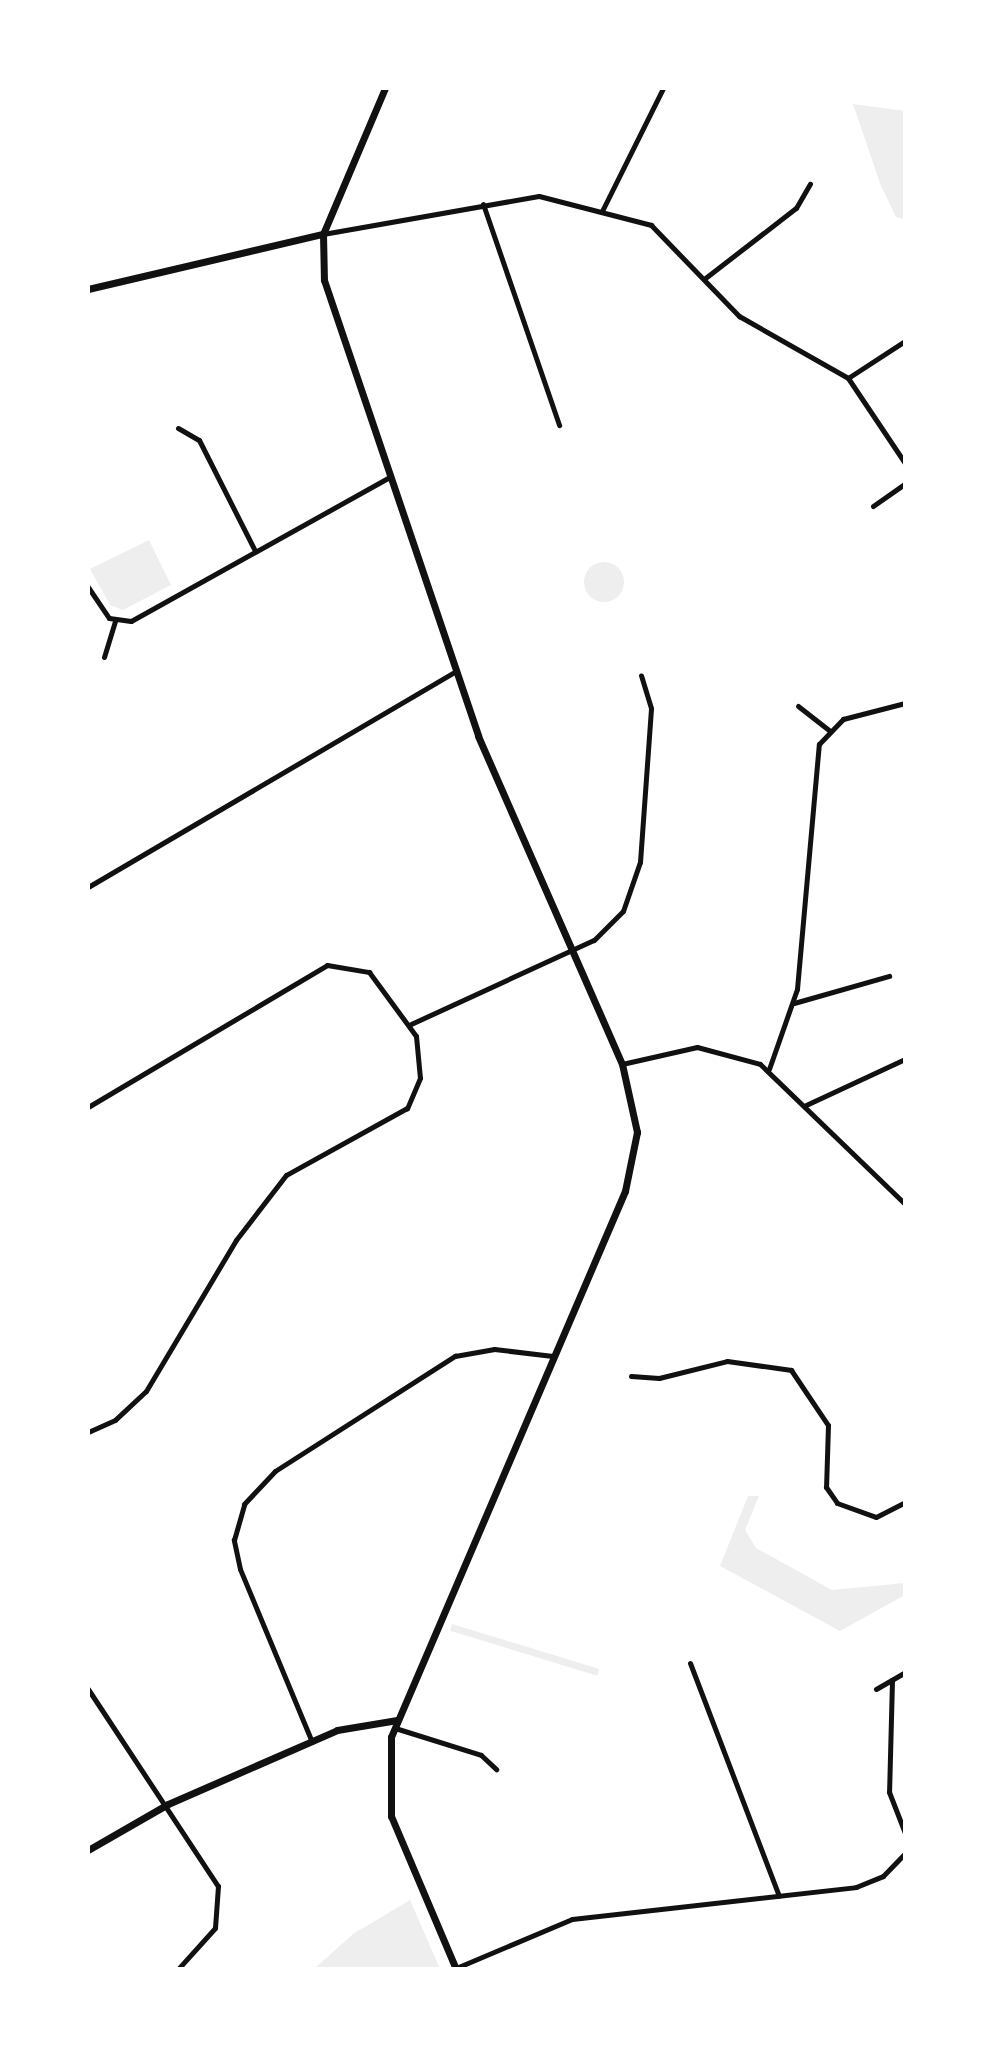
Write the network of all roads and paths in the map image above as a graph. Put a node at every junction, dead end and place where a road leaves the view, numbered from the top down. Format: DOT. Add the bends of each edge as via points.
graph roads {
  1 [pos="385,88"];
  2 [pos="663,88"];
  3 [pos="810,184"];
  4 [pos="483,204"];
  5 [pos="602,211"];
  6 [pos="323,234"];
  7 [pos="704,279"];
  8 [pos="88,289"];
  9 [pos="905,341"];
  10 [pos="848,378"];
  11 [pos="559,425"];
  12 [pos="178,428"];
  13 [pos="905,463"];
  14 [pos="391,476"];
  15 [pos="905,484"];
  16 [pos="873,506"];
  17 [pos="254,549"];
  18 [pos="88,587"];
  19 [pos="115,620"];
  20 [pos="104,657"];
  21 [pos="456,671"];
  22 [pos="641,676"];
  23 [pos="905,703"];
  24 [pos="798,706"];
  25 [pos="829,730"];
  26 [pos="88,887"];
  27 [pos="571,951"];
  28 [pos="889,976"];
  29 [pos="794,1003"];
  30 [pos="411,1025"];
  31 [pos="905,1059"];
  32 [pos="622,1064"];
  33 [pos="769,1069"];
  34 [pos="806,1105"];
  35 [pos="88,1107"];
  36 [pos="905,1204"];
  37 [pos="553,1356"];
  38 [pos="631,1376"];
  39 [pos="88,1432"];
  40 [pos="905,1502"];
  41 [pos="690,1663"];
  42 [pos="905,1672"];
  43 [pos="892,1680"];
  44 [pos="88,1689"];
  45 [pos="876,1689"];
  46 [pos="396,1724"];
  47 [pos="312,1742"];
  48 [pos="496,1769"];
  49 [pos="168,1804"];
  50 [pos="905,1833"];
  51 [pos="88,1850"];
  52 [pos="905,1853"];
  53 [pos="779,1896"];
  54 [pos="456,1968"];
  55 [pos="178,1969"];
  1 -- 6 [label="main road"];
  2 -- 5 [label="street"];
  3 -- 7 [label="street" via="796,208"];
  4 -- 5 [label="street" via="539,196"];
  4 -- 6 [label="street"];
  4 -- 11 [label="street"];
  5 -- 7 [label="street" via="658,228"];
  6 -- 8 [label="main road"];
  6 -- 14 [label="main road" via="324,280"];
  7 -- 10 [label="street" via="739,316"];
  9 -- 10 [label="street"];
  10 -- 13 [label="street"];
  12 -- 17 [label="street" via="199,440"];
  14 -- 17 [label="street"];
  14 -- 21 [label="main road"];
  15 -- 16 [label="street"];
  17 -- 19 [label="street" via="139,617"];
  18 -- 19 [label="street"];
  19 -- 20 [label="street"];
  21 -- 26 [label="street"];
  21 -- 27 [label="main road"];
  22 -- 27 [label="street" via="651,708 638,876 613,925"];
  23 -- 25 [label="street" via="850,716"];
  24 -- 25 [label="street"];
  25 -- 29 [label="street" via="815,760"];
  27 -- 30 [label="street"];
  27 -- 32 [label="main road"];
  28 -- 29 [label="street"];
  29 -- 33 [label="street"];
  30 -- 35 [label="street" via="369,972 327,965"];
  30 -- 39 [label="street" via="420,1078 407,1108 286,1175 236,1240 146,1391 115,1420"];
  31 -- 34 [label="street"];
  32 -- 33 [label="street" via="697,1047"];
  32 -- 37 [label="main road" via="636,1117 636,1159"];
  33 -- 34 [label="street"];
  34 -- 36 [label="street"];
  37 -- 46 [label="main road"];
  37 -- 47 [label="street" via="494,1349 455,1356 275,1471 244,1504 234,1540 240,1569"];
  38 -- 40 [label="street" via="659,1378 727,1361 791,1370 828,1425 826,1487 837,1503 876,1517"];
  41 -- 53 [label="street"];
  42 -- 43 [label="street"];
  43 -- 45 [label="street"];
  43 -- 50 [label="street" via="889,1792"];
  44 -- 49 [label="street"];
  46 -- 47 [label="main road" via="371,1719"];
  46 -- 48 [label="street" via="481,1755"];
  46 -- 54 [label="main road" via="386,1770 391,1816"];
  47 -- 49 [label="main road"];
  49 -- 51 [label="main road"];
  49 -- 55 [label="street" via="221,1897 211,1937"];
  52 -- 53 [label="street" via="872,1881"];
  53 -- 54 [label="street" via="572,1919"];
}
